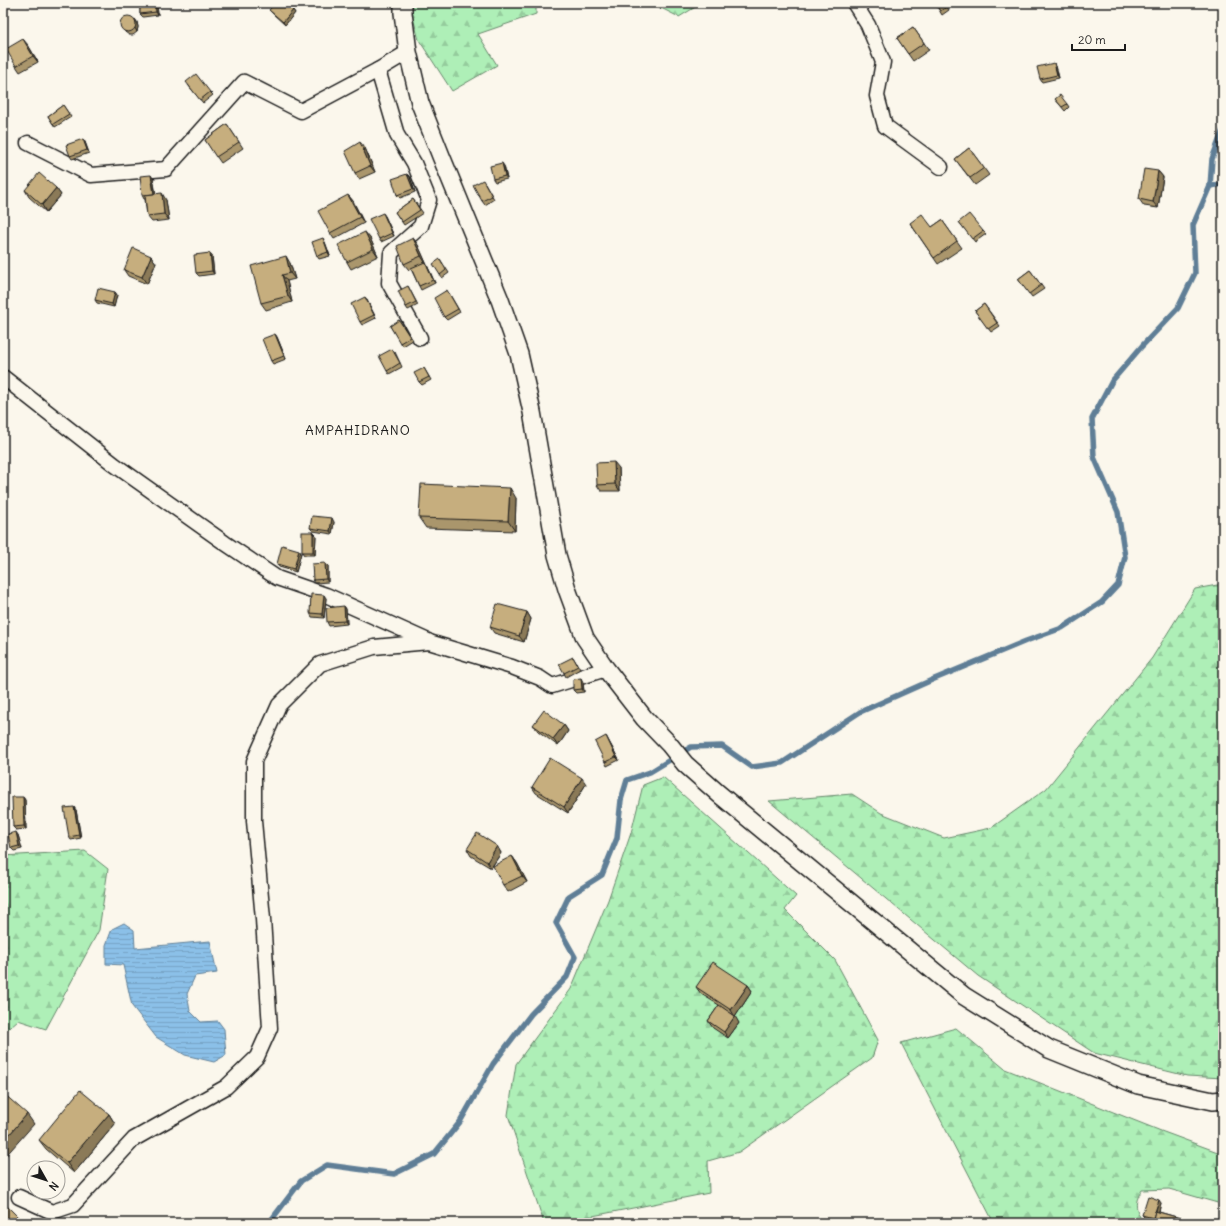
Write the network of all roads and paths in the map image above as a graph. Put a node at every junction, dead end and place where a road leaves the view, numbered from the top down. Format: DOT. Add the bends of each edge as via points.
graph roads {
  1 [pos="403,3"];
  2 [pos="854,3"];
  3 [pos="408,52"];
  4 [pos="378,70"];
  5 [pos="28,143"];
  6 [pos="941,167"];
  7 [pos="420,338"];
  8 [pos="3,377"];
  9 [pos="429,642"];
  10 [pos="606,669"];
  11 [pos="1223,1100"];
  12 [pos="19,1197"];
  1 -- 3 [label="street"];
  2 -- 6 [label="street" via="868,25 883,62 877,96 885,126"];
  3 -- 4 [label="street"];
  3 -- 10 [label="street" via="420,103 500,300 519,354 558,556 567,589 585,638"];
  4 -- 5 [label="street" via="301,112 244,82 166,169 91,175"];
  4 -- 7 [label="street" via="397,135 414,163 428,200 421,226 391,253 389,283"];
  8 -- 9 [label="street" via="114,465 277,578 326,595"];
  9 -- 10 [label="street" via="519,670 552,686"];
  9 -- 12 [label="street" via="374,647 320,664 279,705 254,761 254,821 270,1028 257,1057 226,1087 134,1139 73,1205 52,1212"];
  10 -- 11 [label="street" via="644,718 685,764 964,996 1049,1049 1138,1085 1213,1101"];
}
